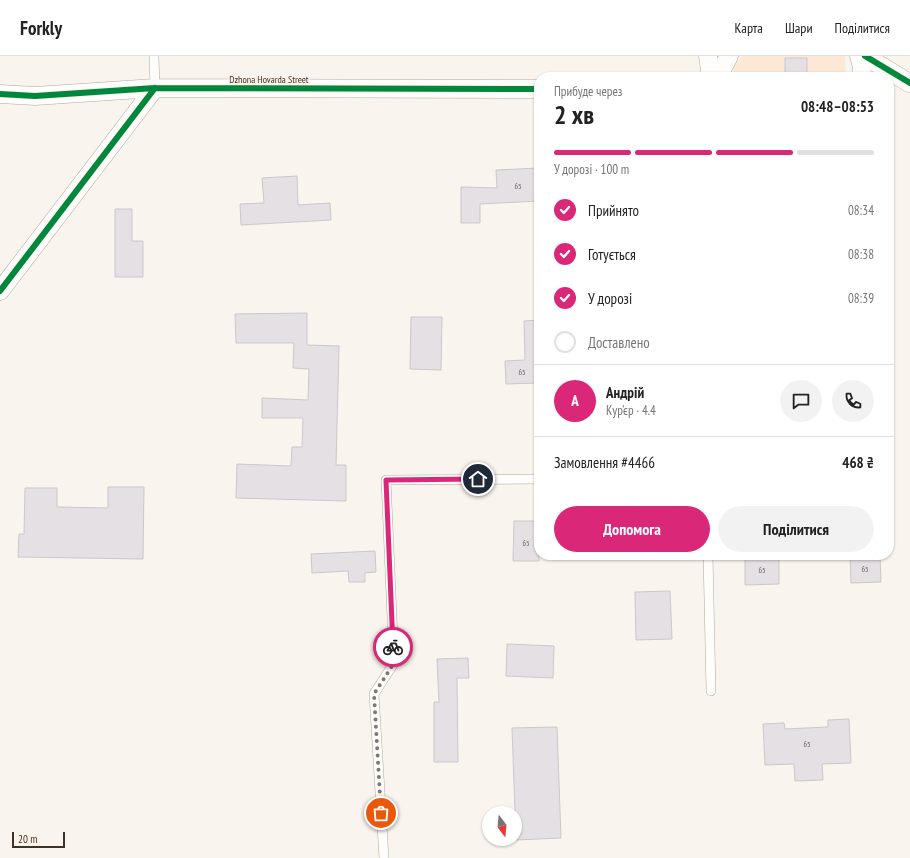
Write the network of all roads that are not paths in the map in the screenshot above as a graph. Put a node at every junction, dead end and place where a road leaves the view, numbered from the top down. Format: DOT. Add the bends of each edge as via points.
graph roads {
  1 [pos="154,56"];
  2 [pos="708,56"];
  3 [pos="859,56"];
  4 [pos="865,56"];
  5 [pos="721,71"];
  6 [pos="862,72"];
  7 [pos="892,72"];
  8 [pos="894,73"];
  9 [pos="910,83"];
  10 [pos="894,87"];
  11 [pos="155,88"];
  12 [pos="534,89"];
  13 [pos="0,94"];
  14 [pos="0,291"];
  15 [pos="534,479"];
  16 [pos="708,560"];
  17 [pos="711,691"];
  18 [pos="384,858"];
  1 -- 11 [label="lane"];
  2 -- 5 [label="street"];
  3 -- 6 [label="street"];
  4 -- 7 [label="street"];
  8 -- 9 [label="street"];
  9 -- 10 [label="street"];
  11 -- 12 [label="street, Dzhona Hovarda Street"];
  11 -- 13 [label="street, Dzhona Hovarda Street" via="35,96"];
  11 -- 14 [label="street"];
  15 -- 18 [label="lane" via="386,480 394,663 374,694"];
  16 -- 17 [label="lane"];
}
